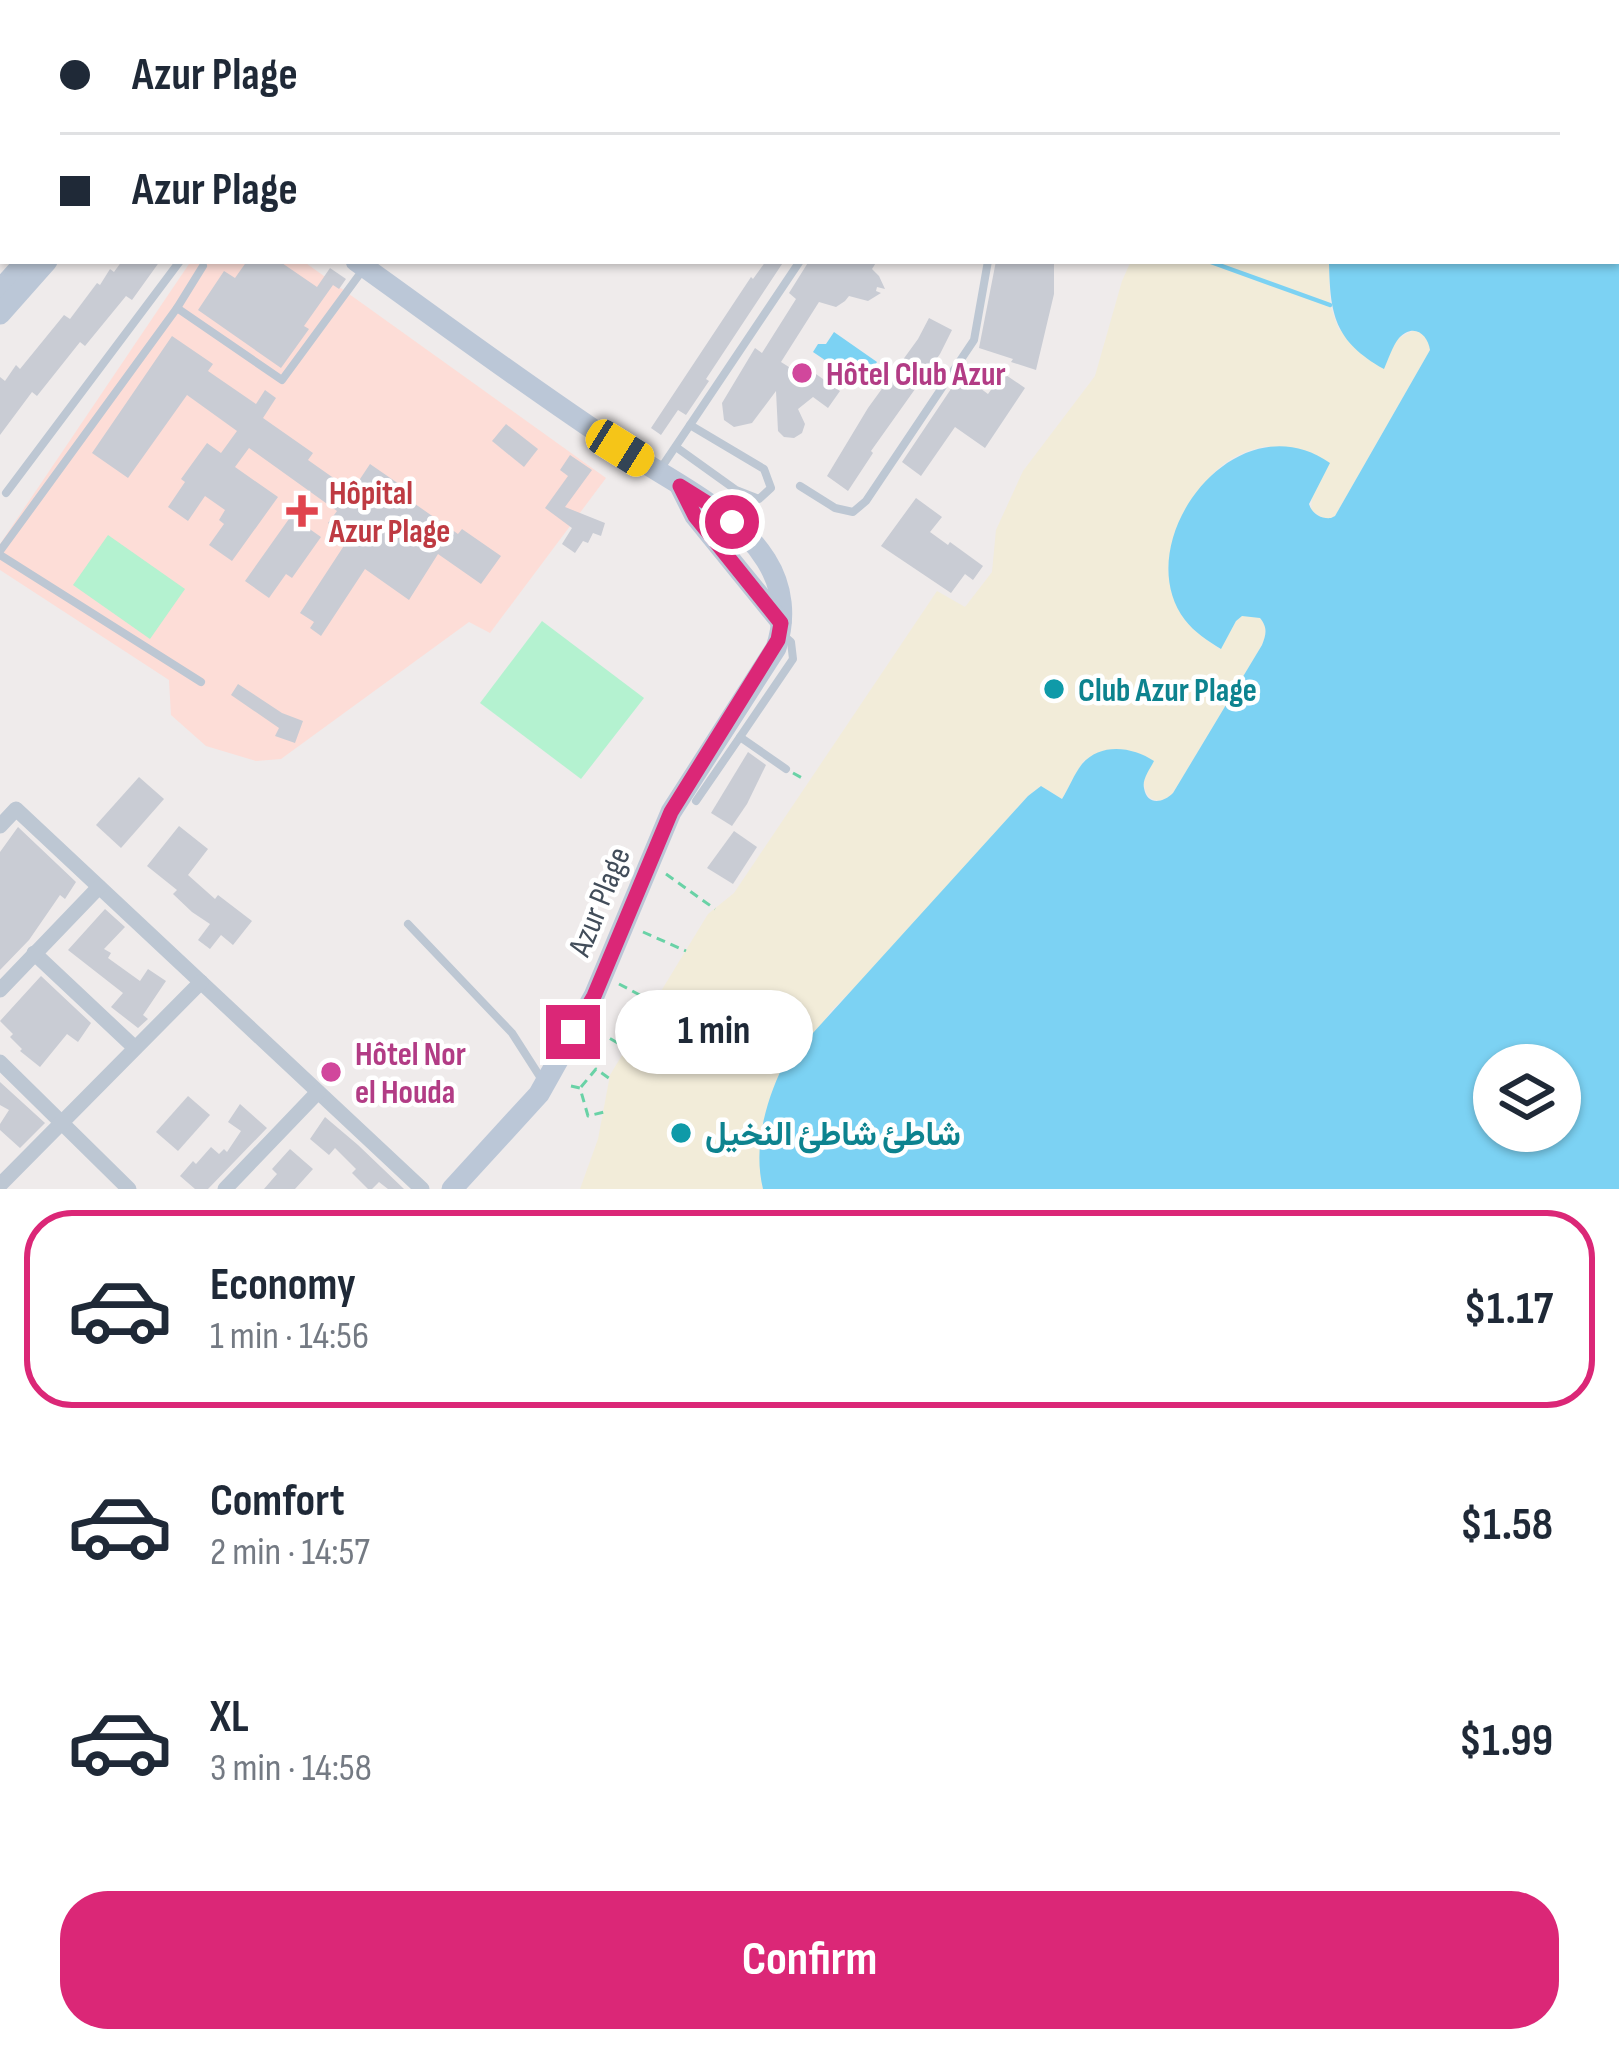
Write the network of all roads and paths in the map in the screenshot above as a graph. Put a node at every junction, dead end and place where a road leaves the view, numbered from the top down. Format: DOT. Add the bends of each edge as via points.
graph roads {
  1 [pos="23,264"];
  2 [pos="44,264"];
  3 [pos="178,264"];
  4 [pos="361,264"];
  5 [pos="798,264"];
  6 [pos="987,264"];
  7 [pos="203,266"];
  8 [pos="0,290"];
  9 [pos="177,308"];
  10 [pos="0,314"];
  11 [pos="691,425"];
  12 [pos="676,446"];
  13 [pos="658,472"];
  14 [pos="800,486"];
  15 [pos="6,493"];
  16 [pos="0,553"];
  17 [pos="781,628"];
  18 [pos="201,682"];
  19 [pos="740,737"];
  20 [pos="786,769"];
  21 [pos="696,801"];
  22 [pos="0,826"];
  23 [pos="664,873"];
  24 [pos="99,887"];
  25 [pos="715,909"];
  26 [pos="408,924"];
  27 [pos="641,932"];
  28 [pos="686,951"];
  29 [pos="34,953"];
  30 [pos="201,982"];
  31 [pos="618,983"];
  32 [pos="0,990"];
  33 [pos="655,1003"];
  34 [pos="595,1030"];
  35 [pos="134,1047"];
  36 [pos="628,1049"];
  37 [pos="0,1062"];
  38 [pos="610,1079"];
  39 [pos="544,1084"];
  40 [pos="571,1085"];
  41 [pos="580,1088"];
  42 [pos="318,1092"];
  43 [pos="604,1112"];
  44 [pos="61,1122"];
  45 [pos="0,1185"];
  46 [pos="128,1189"];
  47 [pos="225,1189"];
  48 [pos="422,1189"];
  49 [pos="452,1189"];
  1 -- 8 [label="street"];
  2 -- 10 [label="street"];
  3 -- 15 [label="lane"];
  4 -- 9 [label="lane" via="282,380"];
  4 -- 13 [label="street"];
  5 -- 11 [label="lane"];
  6 -- 14 [label="lane" via="974,340 866,501 854,512 835,508"];
  7 -- 9 [label="lane"];
  9 -- 16 [label="lane"];
  11 -- 12 [label="lane"];
  11 -- 12 [label="lane" via="764,469 771,488 759,499 736,490"];
  12 -- 13 [label="lane"];
  13 -- 17 [label="street" via="680,486"];
  16 -- 18 [label="lane"];
  17 -- 19 [label="lane" via="793,659"];
  17 -- 39 [label="street, Azur Plage" via="776,649 671,812 594,996"];
  19 -- 20 [label="lane"];
  19 -- 21 [label="lane"];
  22 -- 24 [label="street" via="16,809"];
  23 -- 25 [label="path"];
  24 -- 29 [label="street"];
  24 -- 30 [label="street"];
  26 -- 39 [label="lane" via="512,1033"];
  27 -- 28 [label="path"];
  29 -- 32 [label="street"];
  29 -- 35 [label="street"];
  30 -- 35 [label="street"];
  30 -- 42 [label="street"];
  31 -- 33 [label="path"];
  34 -- 36 [label="path"];
  35 -- 44 [label="street"];
  37 -- 44 [label="street"];
  38 -- 41 [label="path" via="596,1069"];
  39 -- 49 [label="street, Azur Plage"];
  40 -- 41 [label="path"];
  41 -- 43 [label="path" via="588,1116"];
  42 -- 47 [label="street"];
  42 -- 48 [label="street"];
  44 -- 45 [label="street"];
  44 -- 46 [label="street"];
}
